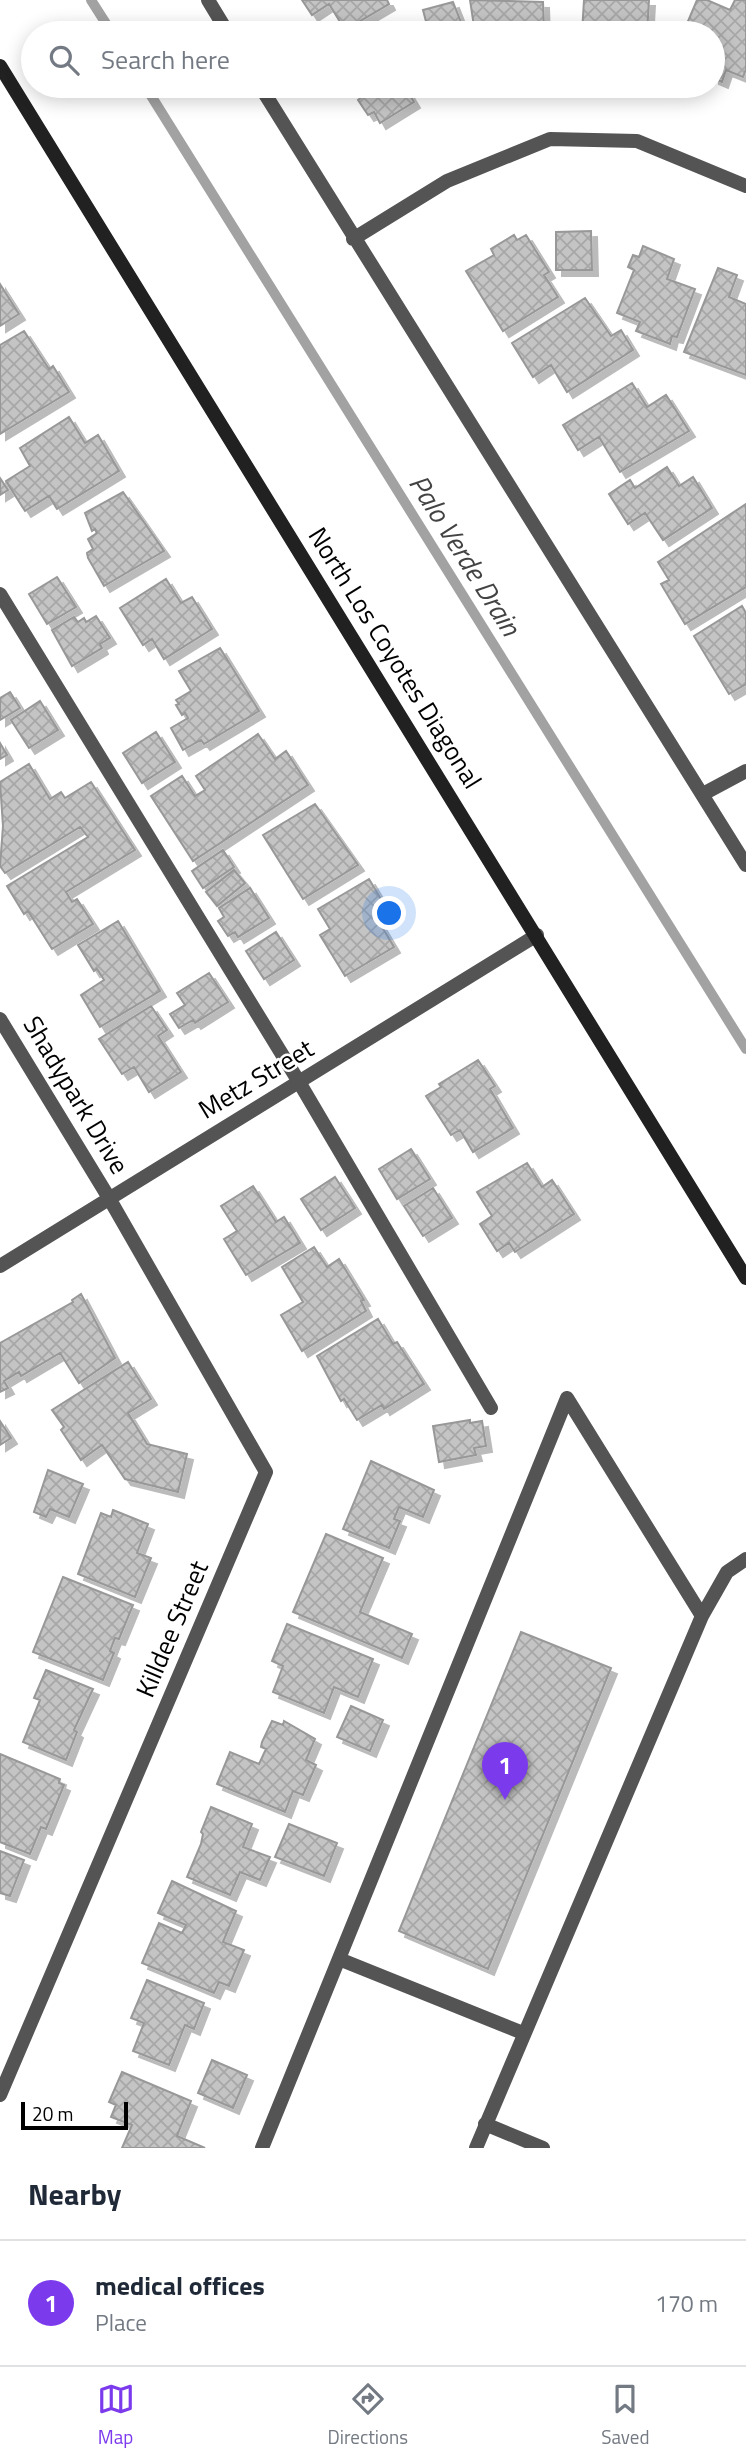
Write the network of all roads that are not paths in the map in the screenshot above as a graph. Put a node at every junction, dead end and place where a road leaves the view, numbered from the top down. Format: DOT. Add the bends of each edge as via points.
graph roads {
  1 [pos="208,0"];
  2 [pos="221,21"];
  3 [pos="0,66"];
  4 [pos="267,98"];
  5 [pos="746,186"];
  6 [pos="353,239"];
  7 [pos="0,594"];
  8 [pos="746,771"];
  9 [pos="703,794"];
  10 [pos="746,865"];
  11 [pos="537,935"];
  12 [pos="0,1019"];
  13 [pos="299,1082"];
  14 [pos="109,1198"];
  15 [pos="0,1265"];
  16 [pos="746,1278"];
  17 [pos="491,1408"];
  18 [pos="746,1559"];
  19 [pos="702,1616"];
  20 [pos="339,1959"];
  21 [pos="523,2033"];
  22 [pos="0,2095"];
  23 [pos="485,2124"];
  24 [pos="262,2148"];
  25 [pos="476,2148"];
  26 [pos="543,2148"];
  1 -- 2 [label="street"];
  3 -- 11 [label="main road, North Los Coyotes Diagonal"];
  4 -- 6 [label="street"];
  5 -- 6 [label="street" via="638,141 550,139 447,180"];
  6 -- 9 [label="street"];
  7 -- 13 [label="street"];
  8 -- 9 [label="street"];
  9 -- 10 [label="street"];
  11 -- 13 [label="street, Metz Street"];
  11 -- 16 [label="main road, North Los Coyotes Diagonal"];
  12 -- 14 [label="street, Shadypark Drive"];
  13 -- 14 [label="street, Metz Street"];
  13 -- 17 [label="street"];
  14 -- 15 [label="street, Metz Street"];
  14 -- 22 [label="street, Killdee Street" via="265,1472"];
  18 -- 19 [label="street" via="727,1572"];
  19 -- 20 [label="street" via="566,1398"];
  19 -- 21 [label="street"];
  20 -- 21 [label="street"];
  20 -- 24 [label="street"];
  21 -- 23 [label="street"];
  23 -- 25 [label="street"];
  23 -- 26 [label="street"];
}
